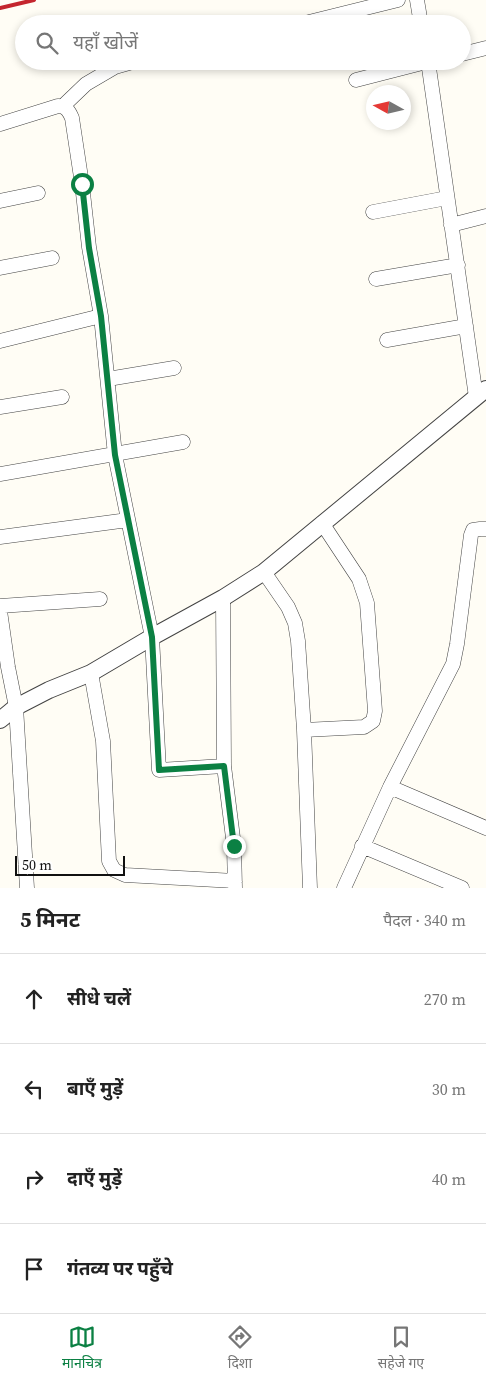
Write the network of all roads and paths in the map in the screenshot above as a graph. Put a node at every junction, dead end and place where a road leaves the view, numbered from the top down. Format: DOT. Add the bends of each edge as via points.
graph roads {
  1 [pos="398,0"];
  2 [pos="416,0"];
  3 [pos="337,15"];
  4 [pos="419,15"];
  5 [pos="486,48"];
  6 [pos="471,52"];
  7 [pos="110,70"];
  8 [pos="394,70"];
  9 [pos="429,70"];
  10 [pos="356,80"];
  11 [pos="63,106"];
  12 [pos="0,124"];
  13 [pos="38,193"];
  14 [pos="448,198"];
  15 [pos="0,200"];
  16 [pos="373,212"];
  17 [pos="486,216"];
  18 [pos="451,226"];
  19 [pos="52,258"];
  20 [pos="458,264"];
  21 [pos="0,268"];
  22 [pos="376,279"];
  23 [pos="101,316"];
  24 [pos="466,326"];
  25 [pos="387,340"];
  26 [pos="0,341"];
  27 [pos="174,368"];
  28 [pos="108,379"];
  29 [pos="481,393"];
  30 [pos="62,397"];
  31 [pos="0,407"];
  32 [pos="183,442"];
  33 [pos="115,455"];
  34 [pos="0,474"];
  35 [pos="128,520"];
  36 [pos="322,523"];
  37 [pos="486,529"];
  38 [pos="0,536"];
  39 [pos="264,572"];
  40 [pos="223,598"];
  41 [pos="100,599"];
  42 [pos="0,606"];
  43 [pos="0,611"];
  44 [pos="152,637"];
  45 [pos="4,668"];
  46 [pos="91,673"];
  47 [pos="16,707"];
  48 [pos="0,720"];
  49 [pos="304,730"];
  50 [pos="224,766"];
  51 [pos="390,787"];
  52 [pos="486,828"];
  53 [pos="362,846"];
  54 [pos="235,884"];
  55 [pos="27,888"];
  56 [pos="310,888"];
  57 [pos="344,888"];
  58 [pos="462,888"];
  1 -- 3 [label="street"];
  2 -- 4 [label="street"];
  5 -- 6 [label="street"];
  7 -- 11 [label="street" via="86,84"];
  8 -- 10 [label="street"];
  9 -- 14 [label="street"];
  11 -- 12 [label="street"];
  11 -- 23 [label="street" via="72,118"];
  13 -- 15 [label="street"];
  14 -- 16 [label="street"];
  14 -- 18 [label="street"];
  17 -- 18 [label="street"];
  18 -- 20 [label="street"];
  19 -- 21 [label="street"];
  20 -- 22 [label="street"];
  20 -- 24 [label="street"];
  23 -- 26 [label="street"];
  23 -- 28 [label="street"];
  24 -- 25 [label="street"];
  24 -- 29 [label="street"];
  27 -- 28 [label="street"];
  28 -- 33 [label="street"];
  29 -- 36 [label="street"];
  30 -- 31 [label="street"];
  32 -- 33 [label="street"];
  33 -- 34 [label="street"];
  33 -- 35 [label="street"];
  35 -- 38 [label="street"];
  35 -- 44 [label="street"];
  36 -- 39 [label="street"];
  36 -- 49 [label="street" via="359,579 367,603 375,711 373,721 364,727"];
  37 -- 51 [label="street" via="473,530 471,535 453,664"];
  39 -- 40 [label="street"];
  39 -- 49 [label="street" via="288,606 295,623"];
  40 -- 44 [label="street"];
  40 -- 50 [label="street"];
  41 -- 42 [label="street"];
  43 -- 45 [label="street"];
  44 -- 46 [label="street"];
  44 -- 50 [label="street" via="159,770"];
  45 -- 47 [label="street"];
  46 -- 47 [label="street"];
  46 -- 54 [label="street" via="103,741 109,861 114,870 125,875"];
  47 -- 48 [label="street"];
  47 -- 55 [label="street"];
  49 -- 56 [label="street"];
  50 -- 54 [label="street" via="234,846"];
  51 -- 52 [label="street"];
  51 -- 53 [label="street"];
  53 -- 57 [label="street"];
  53 -- 58 [label="street"];
}
